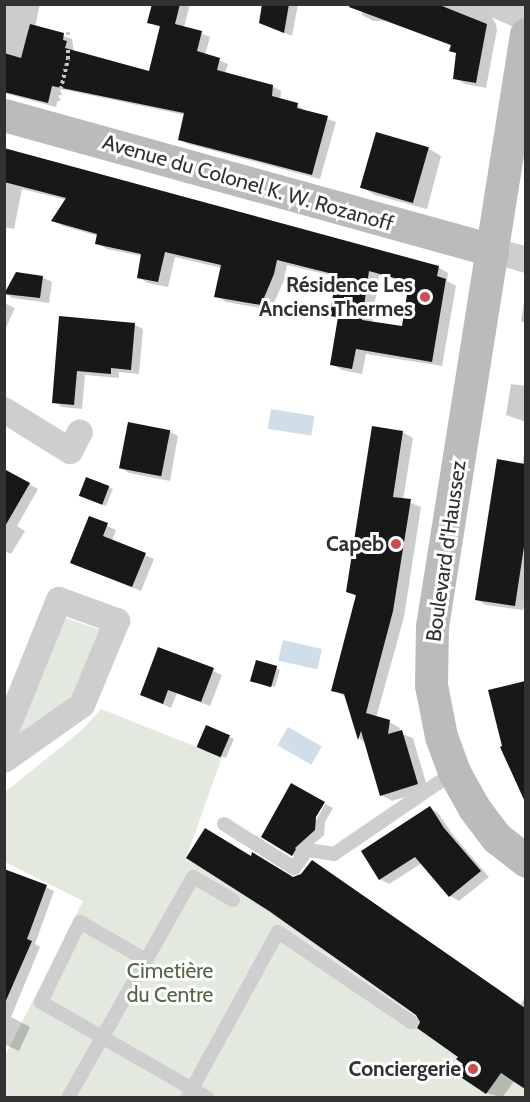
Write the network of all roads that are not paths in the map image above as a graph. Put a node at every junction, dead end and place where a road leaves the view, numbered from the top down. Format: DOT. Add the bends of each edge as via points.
graph roads {
  1 [pos="494,4"];
  2 [pos="525,18"];
  3 [pos="525,34"];
  4 [pos="4,115"];
  5 [pos="492,250"];
  6 [pos="525,260"];
  7 [pos="4,410"];
  8 [pos="80,432"];
  9 [pos="4,736"];
  10 [pos="4,760"];
  11 [pos="454,772"];
  12 [pos="224,824"];
  13 [pos="525,861"];
  14 [pos="233,900"];
  15 [pos="146,960"];
  16 [pos="411,1022"];
  17 [pos="102,1037"];
  18 [pos="190,1093"];
  19 [pos="68,1098"];
  20 [pos="208,1098"];
  1 -- 2 [label="street"];
  3 -- 5 [label="main road, Boulevard d'Haussez"];
  4 -- 5 [label="main road, Avenue du Colonel K. W. Rozanoff"];
  5 -- 6 [label="street"];
  5 -- 11 [label="main road, Boulevard d'Haussez" via="432,626 431,685 441,736"];
  7 -- 8 [label="street" via="70,451"];
  9 -- 10 [label="street" via="59,600 117,621 82,705"];
  11 -- 12 [label="lane" via="334,854 307,850 294,868"];
  11 -- 13 [label="main road, Boulevard d'Haussez" via="497,838"];
  14 -- 15 [label="lane" via="193,877"];
  15 -- 17 [label="lane"];
  15 -- 17 [label="lane" via="80,922 41,1002"];
  16 -- 18 [label="lane" via="278,932"];
  17 -- 18 [label="lane"];
  17 -- 19 [label="lane"];
  18 -- 20 [label="lane"];
}
